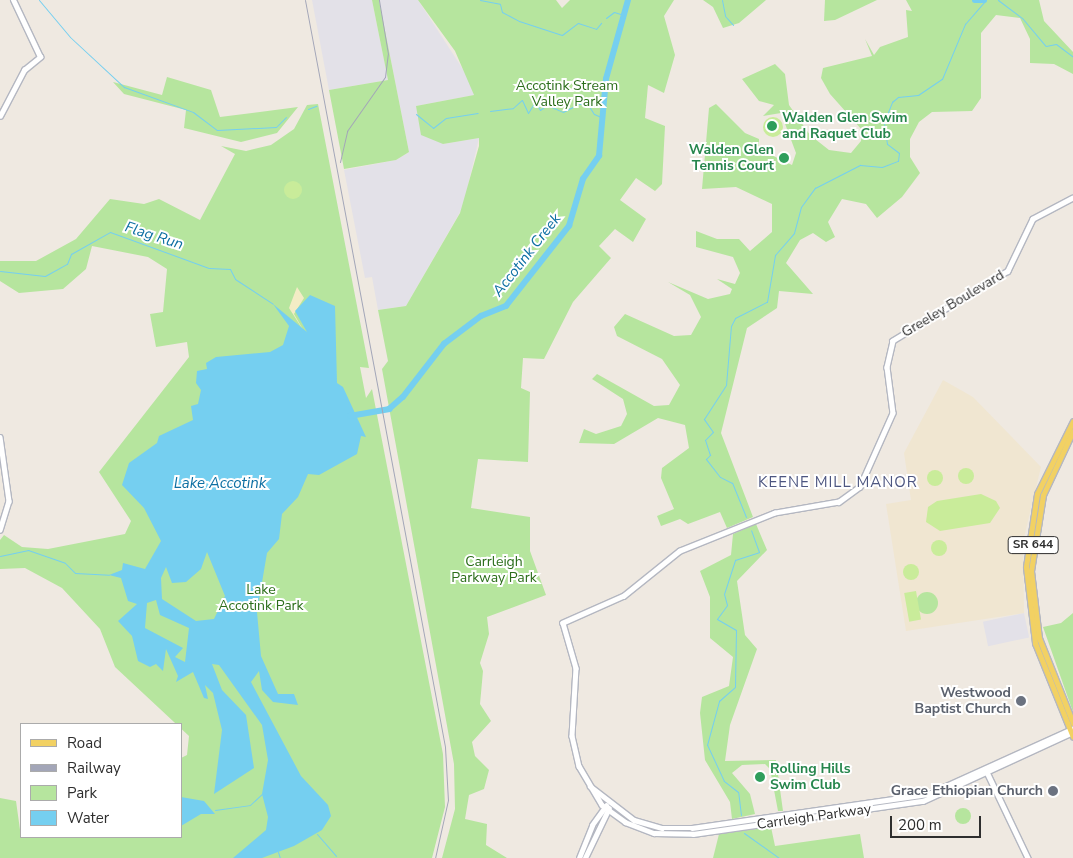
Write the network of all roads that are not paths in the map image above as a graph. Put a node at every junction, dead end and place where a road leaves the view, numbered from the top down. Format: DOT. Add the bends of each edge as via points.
graph roads {
  1 [pos="12,0"];
  2 [pos="0,116"];
  3 [pos="1073,198"];
  4 [pos="1073,421"];
  5 [pos="1073,431"];
  6 [pos="0,437"];
  7 [pos="0,530"];
  8 [pos="563,623"];
  9 [pos="1073,723"];
  10 [pos="1072,732"];
  11 [pos="985,769"];
  12 [pos="608,807"];
  13 [pos="579,858"];
  14 [pos="585,858"];
  15 [pos="1028,858"];
  1 -- 2 [label="street" via="40,57 24,70"];
  3 -- 8 [label="street, Greeley Boulevard" via="1033,219 1018,257 1005,274 893,341 887,367 893,413 860,487 839,502 775,513 680,551 624,596"];
  4 -- 10 [label="main road, SR 644" via="1037,494 1026,567 1035,643"];
  5 -- 9 [label="main road, SR 644" via="1043,495 1031,570 1040,638"];
  6 -- 7 [label="street" via="9,501"];
  8 -- 12 [label="street, Carrleigh Parkway" via="576,668 573,744 589,785"];
  10 -- 11 [label="street, Carrleigh Parkway"];
  11 -- 12 [label="street, Carrleigh Parkway" via="923,801 693,834 646,831"];
  11 -- 15 [label="street"];
  12 -- 13 [label="street" via="592,825"];
  12 -- 14 [label="street"];
}
